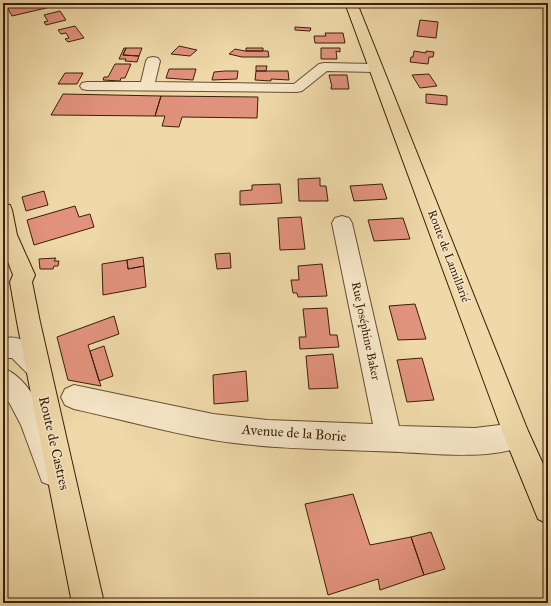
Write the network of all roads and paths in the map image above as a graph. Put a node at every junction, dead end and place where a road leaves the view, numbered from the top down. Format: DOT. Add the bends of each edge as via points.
graph roads {
  1 [pos="351,3"];
  2 [pos="153,61"];
  3 [pos="375,68"];
  4 [pos="87,86"];
  5 [pos="147,87"];
  6 [pos="3,210"];
  7 [pos="342,223"];
  8 [pos="3,348"];
  9 [pos="36,365"];
  10 [pos="3,379"];
  11 [pos="74,397"];
  12 [pos="517,436"];
  13 [pos="389,439"];
  14 [pos="548,509"];
  15 [pos="71,517"];
  16 [pos="88,603"];
  1 -- 3 [label="main road, Route de Lamillarié"];
  2 -- 5 [label="street"];
  3 -- 5 [label="street" via="324,67 297,88"];
  3 -- 12 [label="main road, Route de Lamillarié"];
  4 -- 5 [label="street"];
  6 -- 9 [label="main road, Route de Castres" via="13,277 21,282"];
  7 -- 13 [label="street, Rue Joséphine Baker"];
  8 -- 9 [label="street" via="18,348"];
  9 -- 15 [label="main road, Route de Castres"];
  10 -- 15 [label="street" via="9,383 23,403"];
  11 -- 13 [label="street, Avenue de la Borie" via="213,427 267,433"];
  12 -- 13 [label="street, Avenue de la Borie" via="475,441"];
  12 -- 14 [label="main road, Route de Lamillarié"];
  15 -- 16 [label="main road, Route de Castres"];
}
